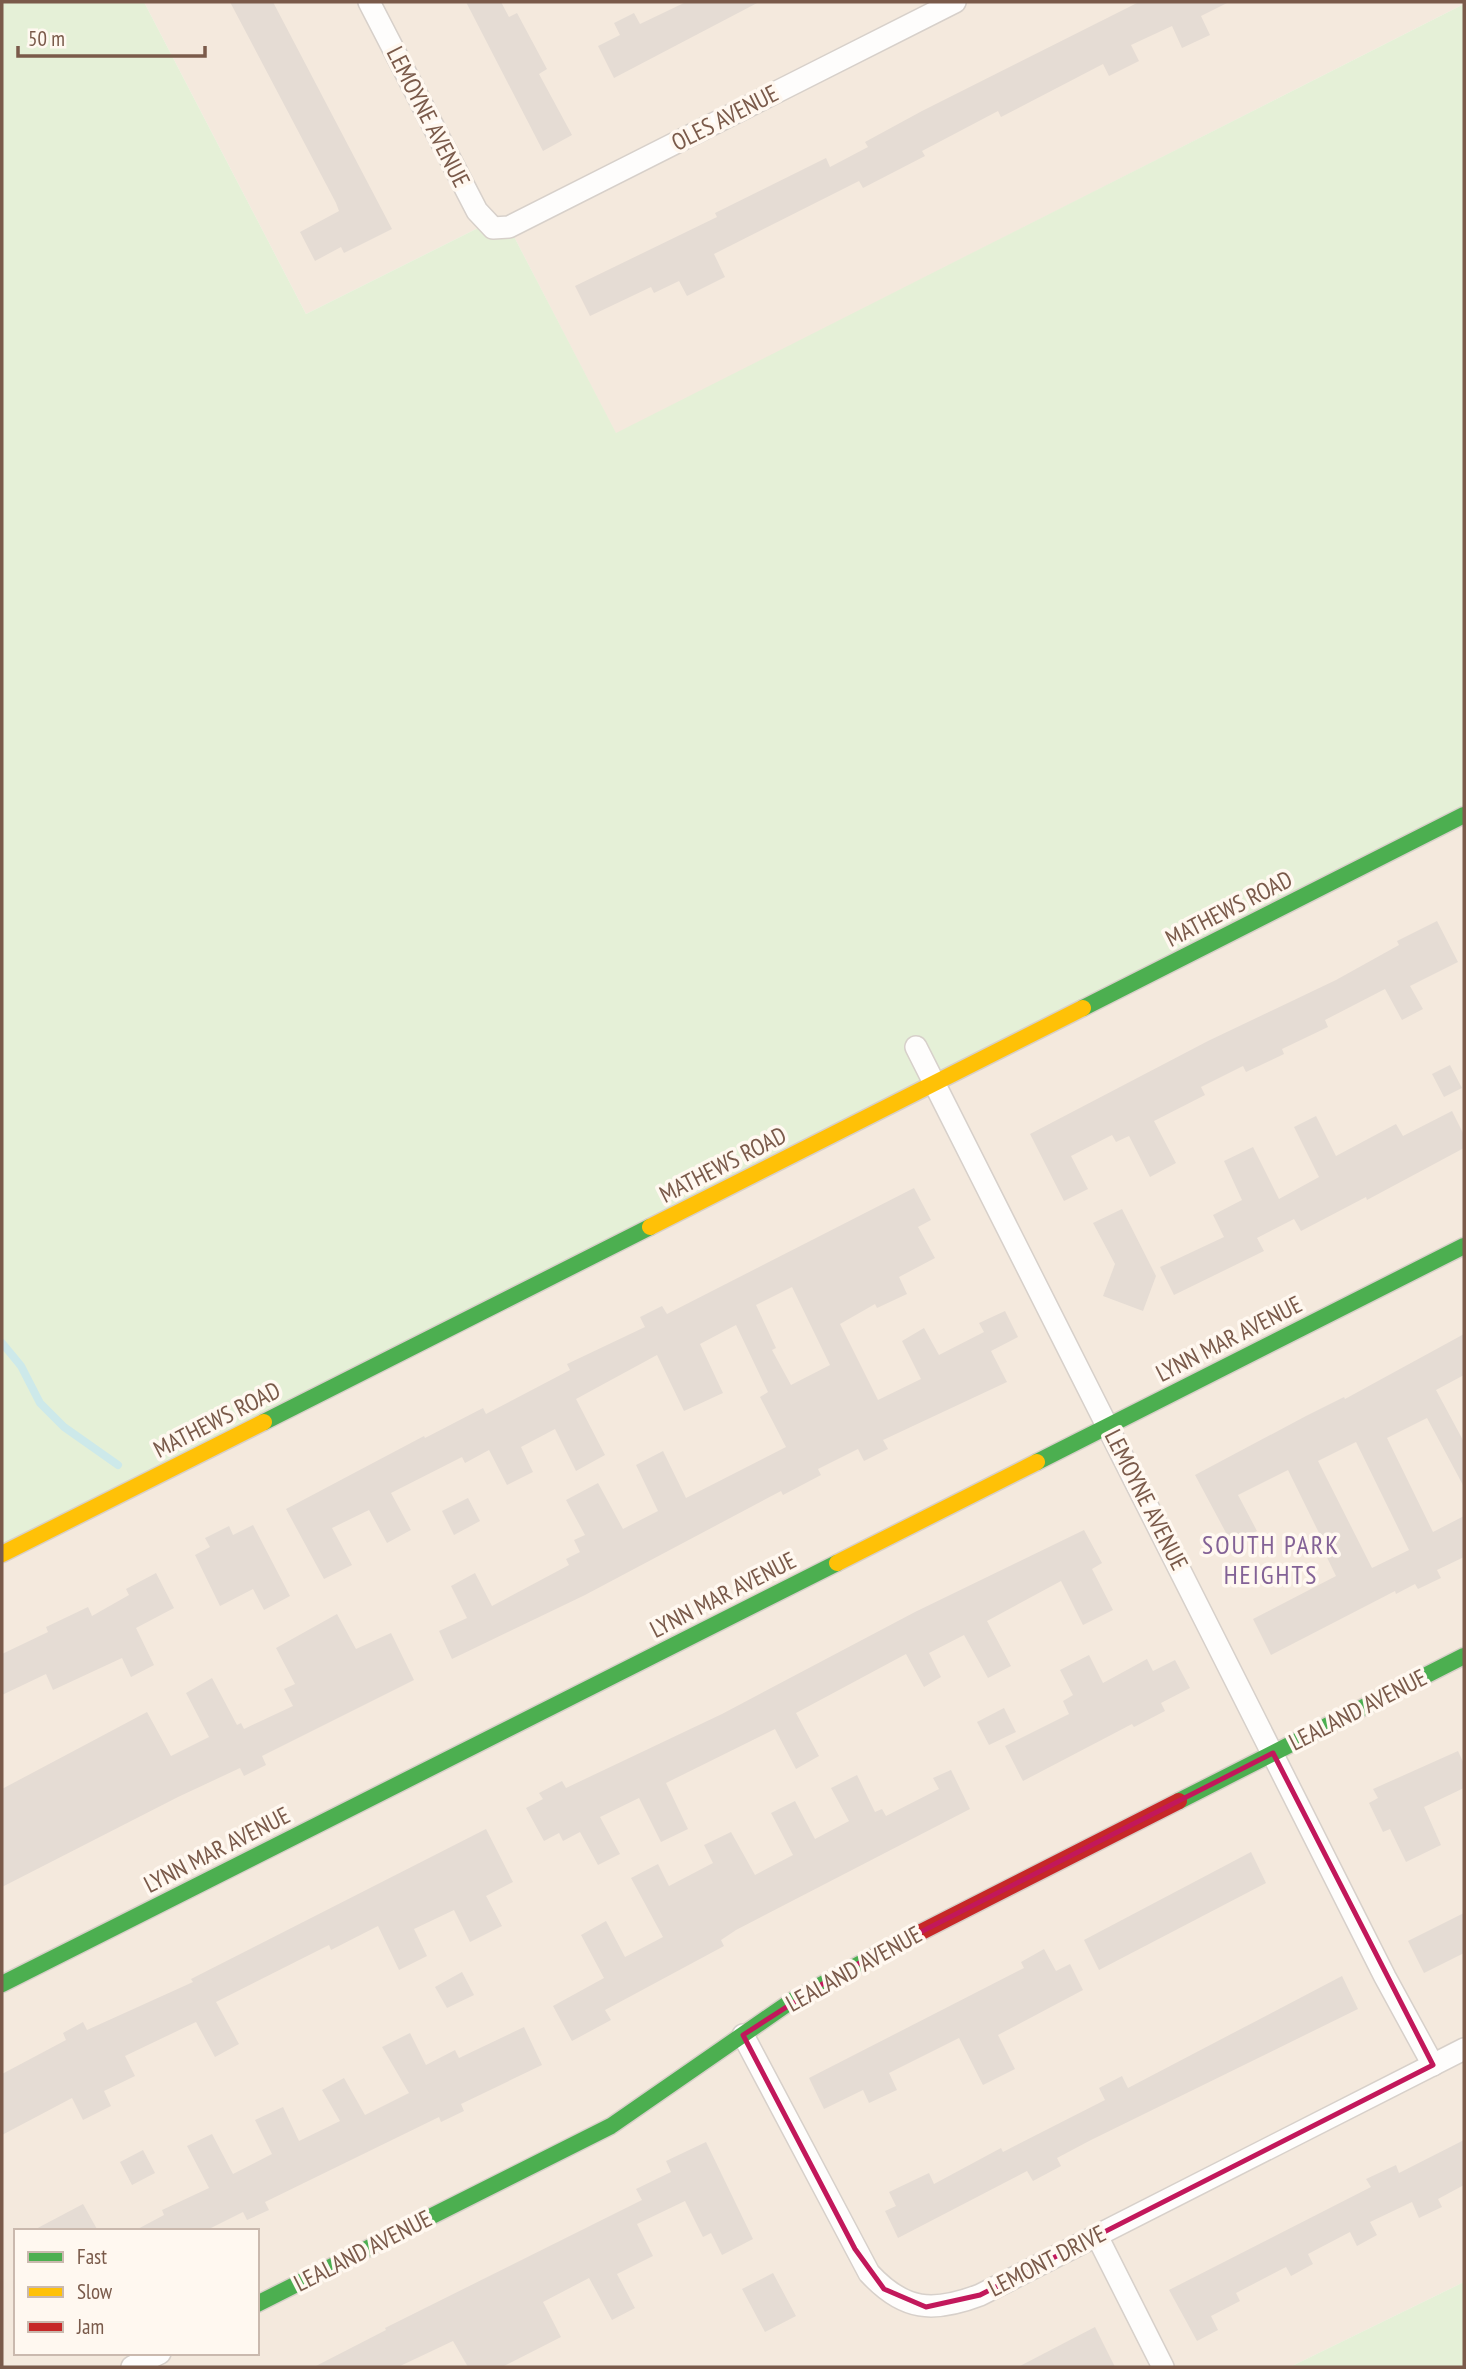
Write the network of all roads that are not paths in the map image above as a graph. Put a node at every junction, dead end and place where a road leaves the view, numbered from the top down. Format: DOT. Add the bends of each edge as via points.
graph roads {
  1 [pos="369,2"];
  2 [pos="955,2"];
  3 [pos="493,228"];
  4 [pos="1464,815"];
  5 [pos="916,1047"];
  6 [pos="935,1083"];
  7 [pos="1464,1246"];
  8 [pos="1108,1426"];
  9 [pos="2,1554"];
  10 [pos="1464,1656"];
  11 [pos="1273,1753"];
  12 [pos="2,1984"];
  13 [pos="743,2035"];
  14 [pos="1464,2049"];
  15 [pos="1433,2065"];
  16 [pos="1097,2235"];
  17 [pos="259,2303"];
  18 [pos="156,2355"];
  19 [pos="132,2367"];
  20 [pos="1163,2367"];
  1 -- 3 [label="street, LEMOYNE AVENUE" via="477,212"];
  2 -- 3 [label="street, OLES AVENUE" via="509,227"];
  4 -- 6 [label="street, MATHEWS ROAD"];
  5 -- 6 [label="street, LEMOYNE AVENUE"];
  6 -- 8 [label="street, LEMOYNE AVENUE"];
  6 -- 9 [label="street, MATHEWS ROAD"];
  7 -- 8 [label="street, LYNN MAR AVENUE"];
  8 -- 11 [label="street, LEMOYNE AVENUE"];
  8 -- 12 [label="street, LYNN MAR AVENUE"];
  10 -- 11 [label="street, LEALAND AVENUE"];
  11 -- 13 [label="street, LEALAND AVENUE" via="838,1974"];
  11 -- 15 [label="street, LEMOYNE AVENUE"];
  13 -- 16 [label="street, LEMONT DRIVE" via="869,2273 906,2303 926,2307 957,2304"];
  13 -- 17 [label="street, LEALAND AVENUE" via="611,2126"];
  14 -- 15 [label="street, LEMONT DRIVE"];
  15 -- 16 [label="street, LEMONT DRIVE"];
  16 -- 20 [label="street"];
  18 -- 19 [label="street"];
}
